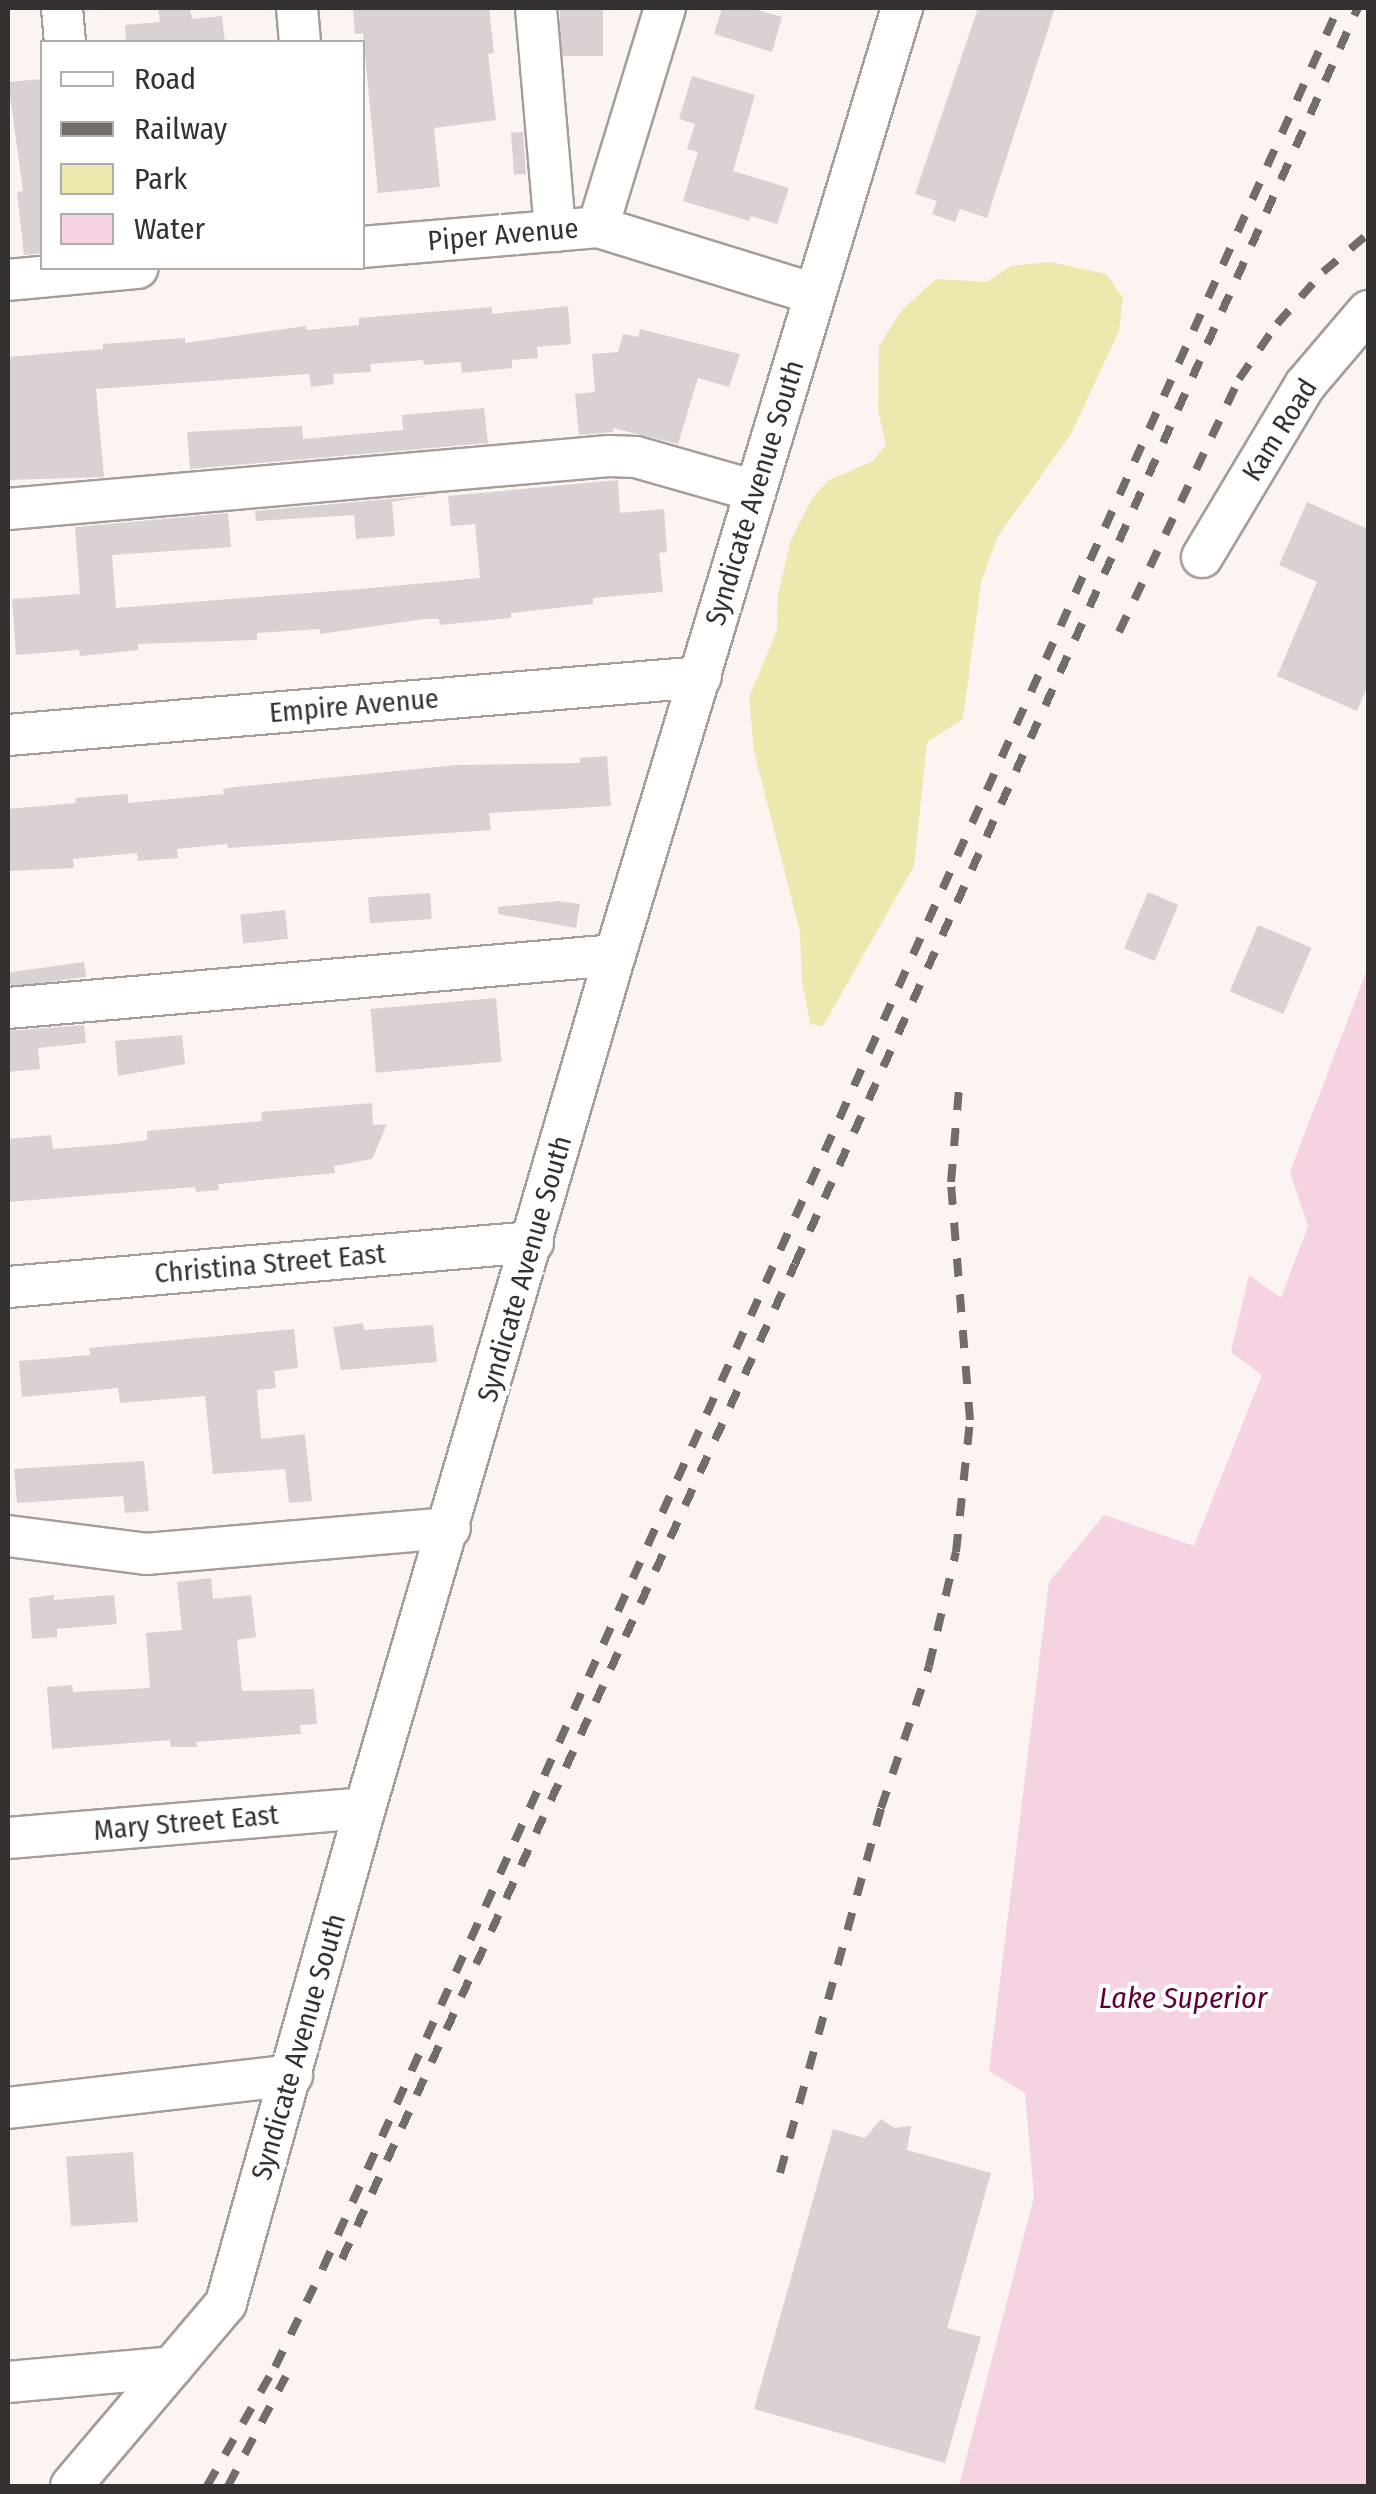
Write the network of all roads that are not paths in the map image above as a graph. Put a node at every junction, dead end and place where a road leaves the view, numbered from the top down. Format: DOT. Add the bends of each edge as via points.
graph roads {
  1 [pos="62,8"];
  2 [pos="296,8"];
  3 [pos="536,8"];
  4 [pos="665,8"];
  5 [pos="902,8"];
  6 [pos="66,40"];
  7 [pos="300,40"];
  8 [pos="598,227"];
  9 [pos="555,231"];
  10 [pos="365,247"];
  11 [pos="88,270"];
  12 [pos="8,280"];
  13 [pos="814,294"];
  14 [pos="1368,311"];
  15 [pos="756,491"];
  16 [pos="8,509"];
  17 [pos="1202,557"];
  18 [pos="700,677"];
  19 [pos="8,736"];
  20 [pos="615,955"];
  21 [pos="8,1008"];
  22 [pos="533,1242"];
  23 [pos="8,1287"];
  24 [pos="450,1528"];
  25 [pos="8,1536"];
  26 [pos="365,1808"];
  27 [pos="8,1838"];
  28 [pos="292,2075"];
  29 [pos="8,2108"];
  30 [pos="172,2367"];
  31 [pos="8,2382"];
  32 [pos="71,2486"];
  1 -- 6 [label="street"];
  2 -- 7 [label="street"];
  3 -- 9 [label="street"];
  4 -- 8 [label="street"];
  5 -- 13 [label="street, Syndicate Avenue South"];
  8 -- 9 [label="street, Piper Avenue"];
  8 -- 13 [label="street, Piper Avenue"];
  9 -- 10 [label="street, Piper Avenue"];
  11 -- 12 [label="street"];
  13 -- 15 [label="street, Syndicate Avenue South"];
  14 -- 17 [label="street, Kam Road" via="1305,385"];
  15 -- 16 [label="street" via="636,457 610,456"];
  15 -- 18 [label="street, Syndicate Avenue South"];
  18 -- 19 [label="street, Empire Avenue"];
  18 -- 20 [label="street, Syndicate Avenue South"];
  20 -- 21 [label="street"];
  20 -- 22 [label="street, Syndicate Avenue South"];
  22 -- 23 [label="street, Christina Street East"];
  22 -- 24 [label="street, Syndicate Avenue South"];
  24 -- 25 [label="street" via="146,1554"];
  24 -- 26 [label="street, Syndicate Avenue South"];
  26 -- 27 [label="street, Mary Street East"];
  26 -- 28 [label="street, Syndicate Avenue South"];
  28 -- 29 [label="street"];
  28 -- 30 [label="street, Syndicate Avenue South" via="226,2303"];
  30 -- 31 [label="street"];
  30 -- 32 [label="street, Syndicate Avenue South"];
}
